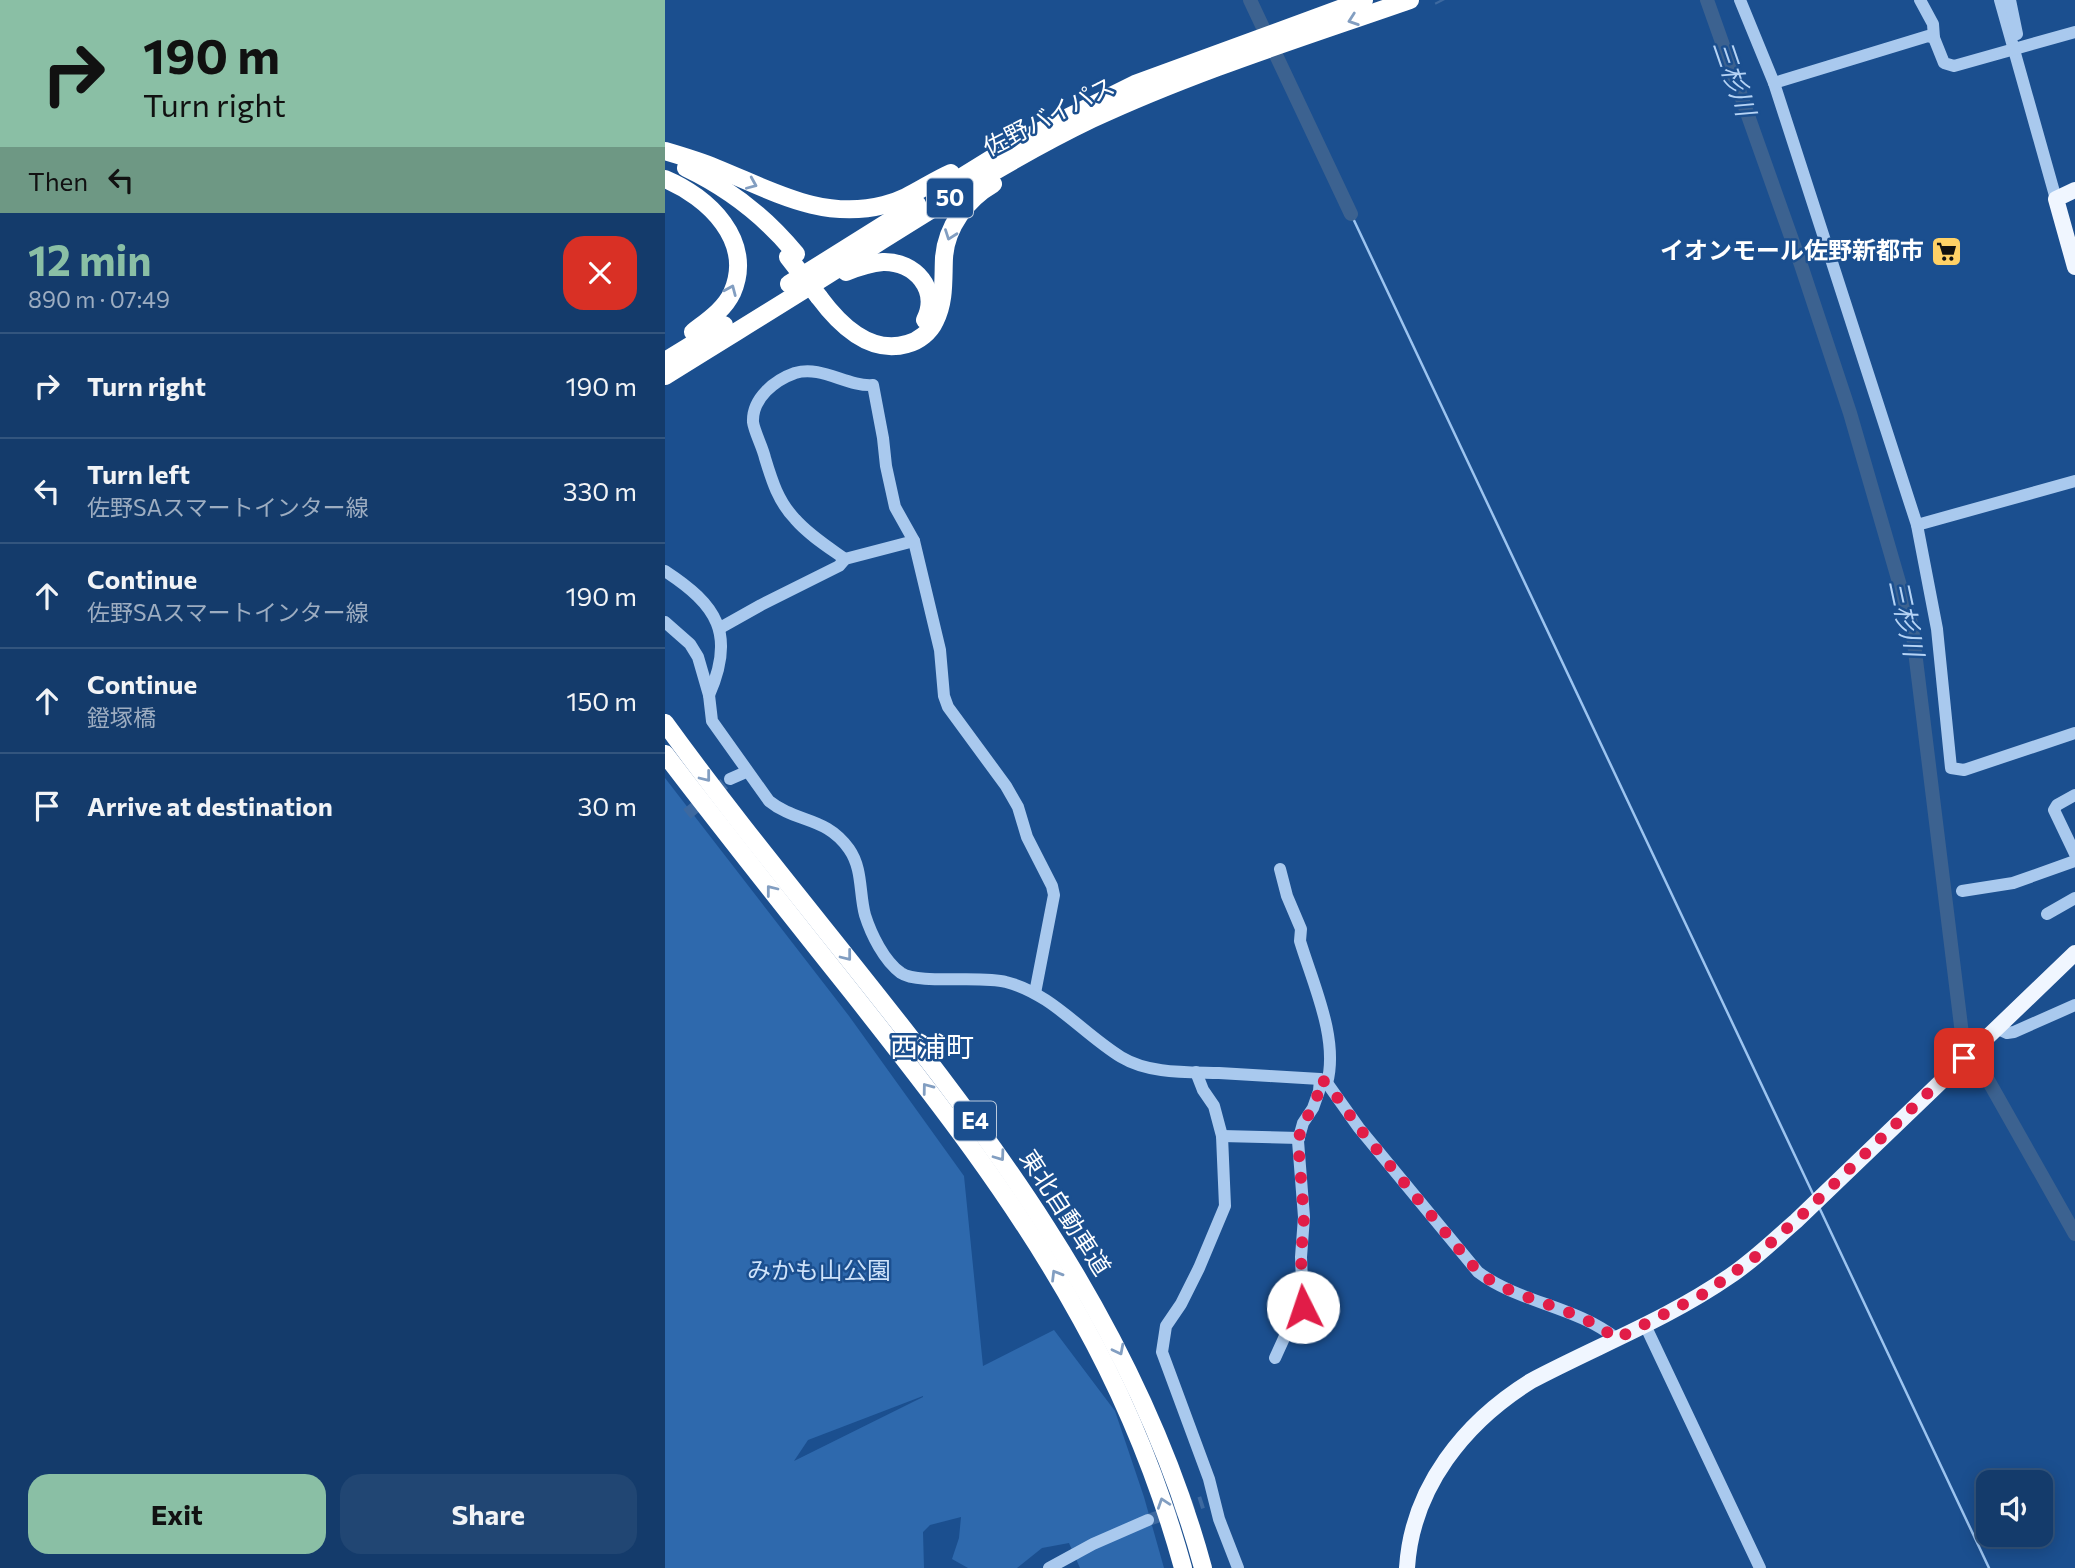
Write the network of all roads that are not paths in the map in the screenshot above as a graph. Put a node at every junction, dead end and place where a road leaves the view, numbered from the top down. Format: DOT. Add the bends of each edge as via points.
graph roads {
  1 [pos="1364,0"];
  2 [pos="1411,0"];
  3 [pos="1739,0"];
  4 [pos="1920,0"];
  5 [pos="1992,0"];
  6 [pos="2000,0"];
  7 [pos="2010,0"];
  8 [pos="1294,32"];
  9 [pos="2075,32"];
  10 [pos="1934,38"];
  11 [pos="1249,49"];
  12 [pos="2013,50"];
  13 [pos="1775,83"];
  14 [pos="1140,97"];
  15 [pos="665,153"];
  16 [pos="999,153"];
  17 [pos="665,172"];
  18 [pos="665,179"];
  19 [pos="2075,190"];
  20 [pos="2056,199"];
  21 [pos="792,256"];
  22 [pos="2075,267"];
  23 [pos="822,294"];
  24 [pos="665,352"];
  25 [pos="665,361"];
  26 [pos="684,364"];
  27 [pos="665,376"];
  28 [pos="2075,481"];
  29 [pos="1917,525"];
  30 [pos="913,541"];
  31 [pos="845,559"];
  32 [pos="665,571"];
  33 [pos="665,622"];
  34 [pos="720,628"];
  35 [pos="709,695"];
  36 [pos="665,723"];
  37 [pos="2075,733"];
  38 [pos="665,754"];
  39 [pos="747,772"];
  40 [pos="730,779"];
  41 [pos="2075,795"];
  42 [pos="2075,854"];
  43 [pos="2075,860"];
  44 [pos="1280,869"];
  45 [pos="1962,891"];
  46 [pos="2075,898"];
  47 [pos="2047,914"];
  48 [pos="2075,953"];
  49 [pos="1035,993"];
  50 [pos="2075,1006"];
  51 [pos="1996,1028"];
  52 [pos="1196,1072"];
  53 [pos="1324,1081"];
  54 [pos="1222,1136"];
  55 [pos="1299,1138"];
  56 [pos="1645,1325"];
  57 [pos="1616,1339"];
  58 [pos="1275,1358"];
  59 [pos="1148,1520"];
  60 [pos="1049,1568"];
  61 [pos="1183,1568"];
  62 [pos="1203,1568"];
  63 [pos="1238,1568"];
  64 [pos="1407,1568"];
  65 [pos="1760,1568"];
  1 -- 8 [label="highway, 佐野バイパス / 50"];
  2 -- 8 [label="highway, 佐野バイパス / 50, one-way"];
  3 -- 13 [label="street"];
  4 -- 10 [label="street" via="1933,24"];
  5 -- 12 [label="street"];
  6 -- 12 [label="street"];
  7 -- 12 [label="street" via="2017,33"];
  8 -- 11 [label="highway, 佐野バイパス / 50"];
  9 -- 12 [label="street"];
  10 -- 12 [label="street" via="1948,66"];
  10 -- 13 [label="street"];
  11 -- 14 [label="highway, 佐野バイパス / 50"];
  11 -- 16 [label="highway, 佐野バイパス / 50" via="1135,84"];
  12 -- 20 [label="street"];
  13 -- 29 [label="street"];
  14 -- 23 [label="highway, one-way" via="1106,122 988,187 965,208 948,238 939,312 930,330 915,342 895,347 872,343 850,331"];
  14 -- 26 [label="highway, 佐野バイパス / 50" via="1008,163"];
  15 -- 16 [label="highway, one-way" via="801,203 850,210 898,201"];
  15 -- 21 [label="highway" via="745,202 773,227"];
  16 -- 25 [label="highway, 佐野バイパス / 50"];
  17 -- 21 [label="highway" via="699,183 737,206"];
  24 -- 18 [label="highway, one-way" via="726,302 738,264 735,245 720,219 698,196"];
  19 -- 20 [label="main road"];
  20 -- 22 [label="main road"];
  21 -- 23 [label="highway, bridge"];
  23 -- 26 [label="highway" via="857,326 885,337 911,333 929,312 926,285 914,271 895,263 866,265 836,277 722,348"];
  26 -- 27 [label="highway, 佐野バイパス / 50"];
  28 -- 29 [label="street"];
  29 -- 37 [label="street" via="1937,629 1951,768 1963,770"];
  30 -- 31 [label="street"];
  30 -- 31 [label="street" via="895,507 873,385 816,371 796,373 768,387 753,422 779,499 805,529"];
  30 -- 49 [label="street" via="940,650 948,708 1006,786 1052,886"];
  31 -- 34 [label="street"];
  32 -- 34 [label="street" via="686,584 714,613"];
  33 -- 35 [label="street" via="698,657"];
  34 -- 35 [label="street" via="721,659"];
  35 -- 39 [label="street" via="712,721"];
  36 -- 62 [label="highway, 東北自動車道 / E4, one-way" via="928,1059 1042,1217 1136,1386 1182,1500"];
  61 -- 38 [label="highway, 東北自動車道 / E4, one-way" via="1147,1459 1109,1372 1026,1227 913,1069"];
  39 -- 40 [label="street"];
  39 -- 49 [label="street" via="769,802 782,811 820,822 848,846 860,874 872,931 900,972 1007,982"];
  41 -- 42 [label="street" via="2055,810"];
  43 -- 45 [label="street" via="2013,883"];
  44 -- 53 [label="street" via="1331,1043 1331,1070"];
  46 -- 47 [label="street"];
  48 -- 51 [label="main road"];
  49 -- 52 [label="street" via="1123,1058 1143,1066"];
  50 -- 51 [label="street" via="2014,1032"];
  51 -- 56 [label="main road" via="1805,1212 1731,1276"];
  52 -- 53 [label="street"];
  52 -- 54 [label="street"];
  53 -- 55 [label="street"];
  53 -- 57 [label="street" via="1478,1272 1494,1284 1582,1317"];
  54 -- 55 [label="street"];
  54 -- 63 [label="street" via="1224,1206 1199,1268 1166,1326 1162,1352 1209,1479 1208,1501"];
  55 -- 58 [label="street" via="1303,1307"];
  56 -- 57 [label="main road"];
  56 -- 65 [label="street"];
  57 -- 64 [label="main road" via="1511,1394 1462,1437 1422,1506"];
  59 -- 60 [label="street"];
}
